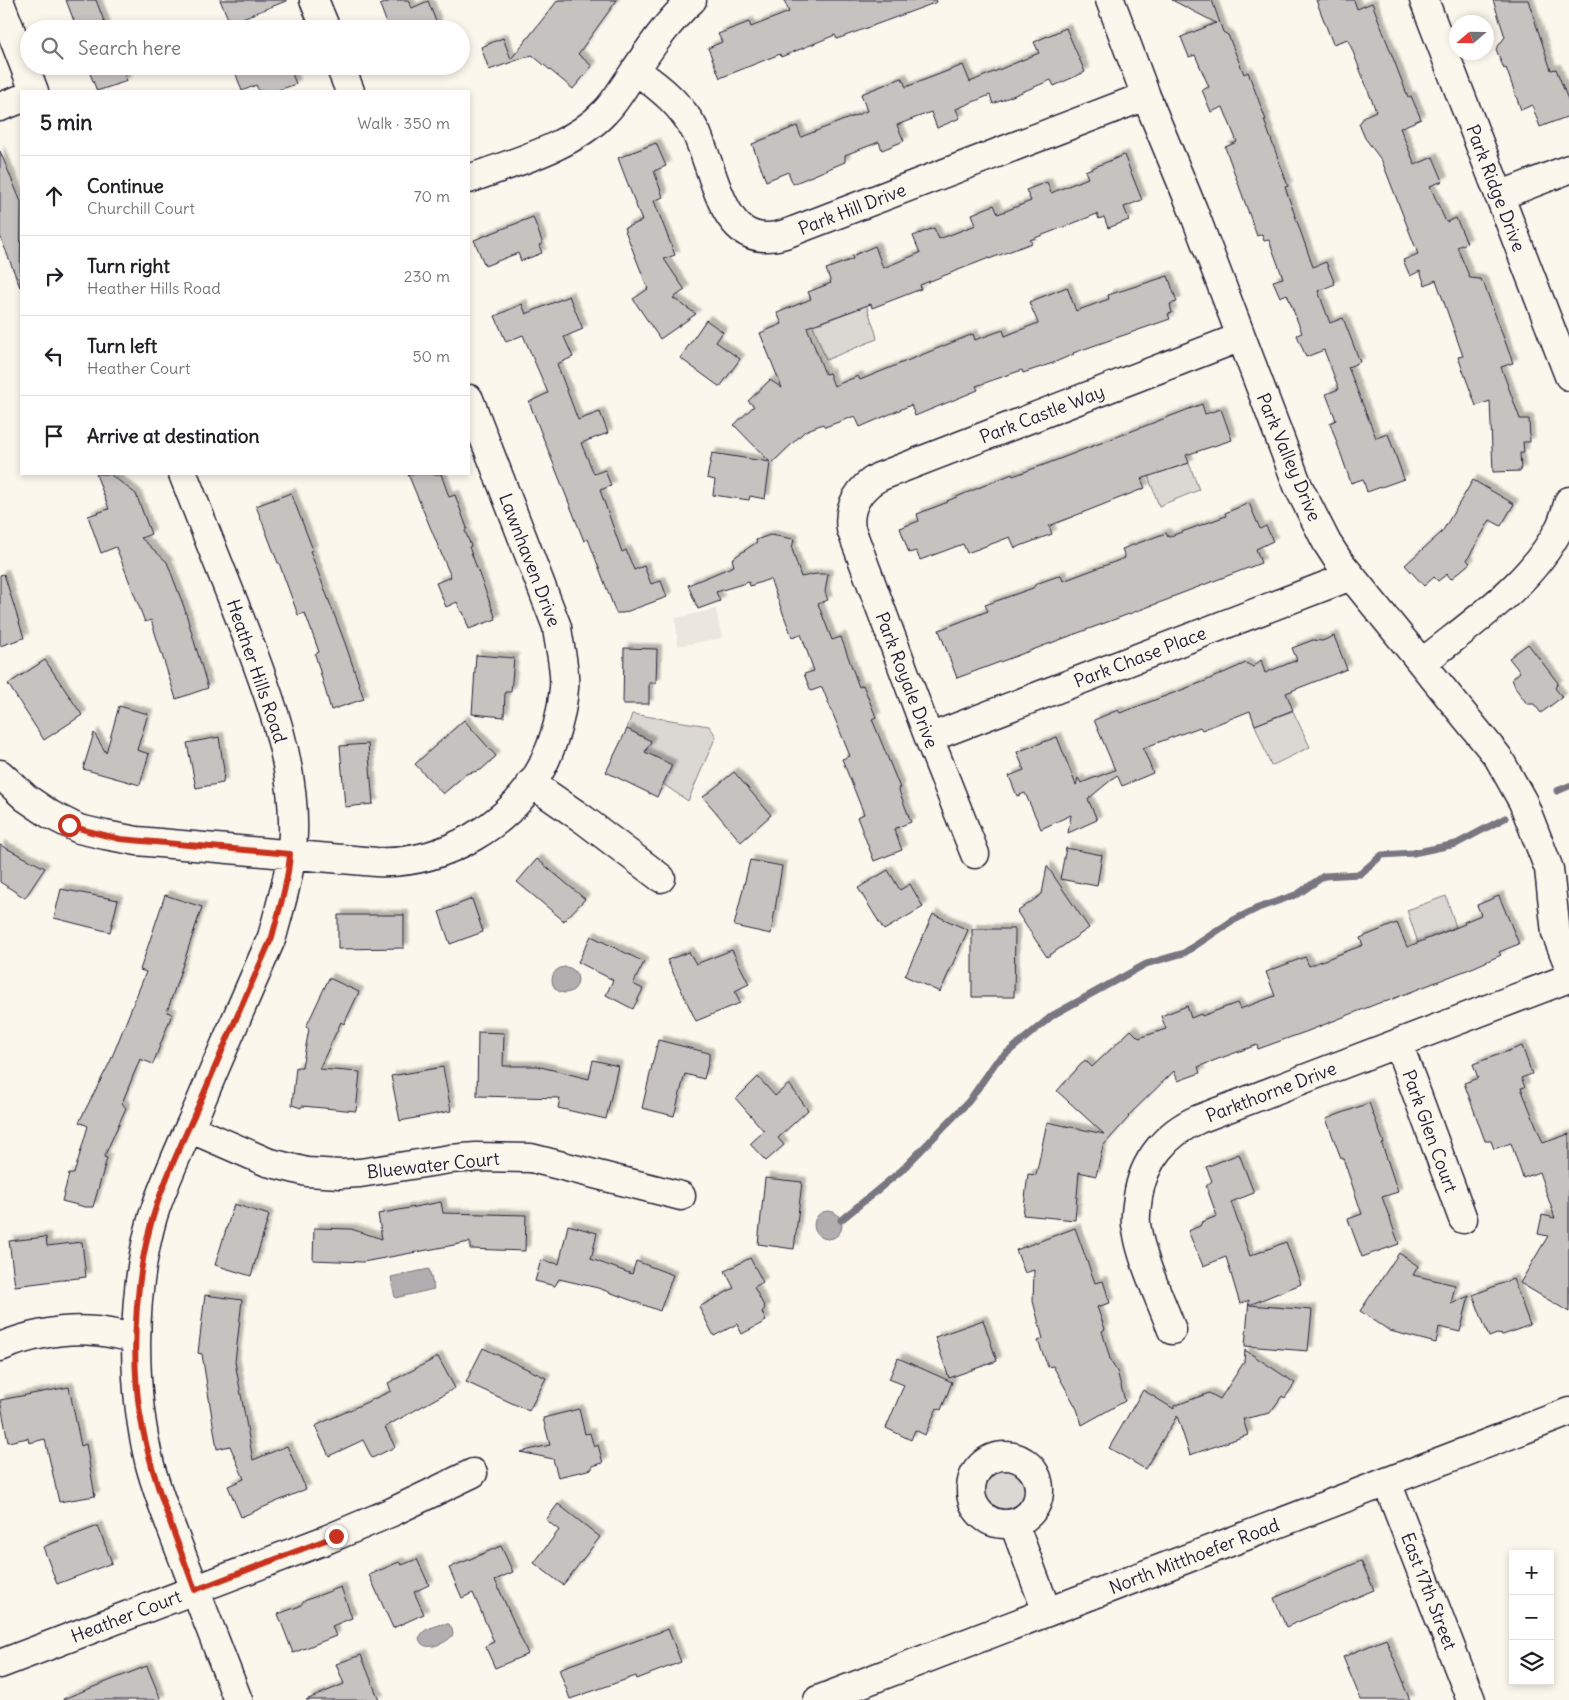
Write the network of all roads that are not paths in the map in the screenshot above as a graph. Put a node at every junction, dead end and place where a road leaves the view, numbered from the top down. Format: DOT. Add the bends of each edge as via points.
graph roads {
  1 [pos="314,0"];
  2 [pos="692,0"];
  3 [pos="1110,0"];
  4 [pos="1424,0"];
  5 [pos="0,3"];
  6 [pos="322,20"];
  7 [pos="20,55"];
  8 [pos="635,70"];
  9 [pos="28,75"];
  10 [pos="344,75"];
  11 [pos="34,90"];
  12 [pos="350,90"];
  13 [pos="1146,96"];
  14 [pos="20,99"];
  15 [pos="0,107"];
  16 [pos="1569,170"];
  17 [pos="470,179"];
  18 [pos="1499,196"];
  19 [pos="1241,338"];
  20 [pos="1569,376"];
  21 [pos="470,402"];
  22 [pos="183,475"];
  23 [pos="1569,502"];
  24 [pos="854,504"];
  25 [pos="1350,576"];
  26 [pos="1422,663"];
  27 [pos="929,738"];
  28 [pos="0,774"];
  29 [pos="531,783"];
  30 [pos="290,854"];
  31 [pos="975,854"];
  32 [pos="1549,869"];
  33 [pos="661,878"];
  34 [pos="1569,893"];
  35 [pos="1569,966"];
  36 [pos="1569,978"];
  37 [pos="1398,1043"];
  38 [pos="189,1128"];
  39 [pos="681,1196"];
  40 [pos="1463,1219"];
  41 [pos="1172,1330"];
  42 [pos="136,1338"];
  43 [pos="0,1347"];
  44 [pos="1569,1412"];
  45 [pos="473,1473"];
  46 [pos="1388,1482"];
  47 [pos="1014,1524"];
  48 [pos="195,1590"];
  49 [pos="1047,1612"];
  50 [pos="0,1664"];
  51 [pos="238,1700"];
  52 [pos="818,1700"];
  53 [pos="1470,1700"];
  1 -- 6 [label="street"];
  2 -- 8 [label="street" via="670,22"];
  3 -- 13 [label="street, Park Valley Drive"];
  4 -- 18 [label="street, Park Ridge Drive"];
  5 -- 7 [label="street"];
  8 -- 13 [label="street, Park Hill Drive" via="682,108 692,123 722,205 730,218 749,233 772,237 788,234"];
  8 -- 17 [label="street" via="604,114 574,137"];
  9 -- 11 [label="street"];
  10 -- 12 [label="street"];
  13 -- 19 [label="street, Park Valley Drive"];
  14 -- 15 [label="street"];
  16 -- 18 [label="street"];
  18 -- 20 [label="street, Park Ridge Drive"];
  19 -- 24 [label="street, Park Castle Way" via="879,477 862,489"];
  19 -- 25 [label="street, Park Valley Drive" via="1298,486 1327,543"];
  21 -- 29 [label="street, Lawnhaven Drive" via="557,627 564,668 557,728 542,766"];
  22 -- 30 [label="street, Heather Hills Road" via="259,668 282,736 292,789"];
  23 -- 26 [label="street" via="1560,528 1531,571"];
  24 -- 27 [label="street, Park Royale Drive" via="849,522 851,530"];
  25 -- 26 [label="street, Park Valley Drive"];
  25 -- 27 [label="street, Park Chase Place"];
  26 -- 32 [label="street, Park Valley Drive" via="1498,757 1523,802"];
  27 -- 31 [label="street, Park Royale Drive"];
  28 -- 30 [label="street, Lawnhaven Drive" via="43,810 69,825 88,831 137,841"];
  29 -- 30 [label="street, Lawnhaven Drive" via="504,814 482,832 435,854 385,862"];
  29 -- 33 [label="street"];
  30 -- 38 [label="street, Heather Hills Road" via="272,937"];
  32 -- 34 [label="street, Park Valley Drive"];
  32 -- 35 [label="street, Park Valley Drive" via="1556,933"];
  36 -- 37 [label="street, Parkthorne Drive"];
  37 -- 40 [label="street, Park Glen Court"];
  37 -- 41 [label="street, Parkthorne Drive" via="1190,1123 1160,1146 1142,1180 1136,1224"];
  38 -- 39 [label="street, Bluewater Court" via="267,1162 307,1172 350,1174 456,1158 516,1157"];
  38 -- 42 [label="street, Heather Hills Road" via="153,1218 138,1299"];
  42 -- 43 [label="street" via="75,1330 33,1336"];
  42 -- 48 [label="street, Heather Hills Road" via="140,1413 150,1464"];
  44 -- 46 [label="street, North Mitthoefer Road"];
  45 -- 48 [label="street, Heather Court" via="363,1525"];
  46 -- 49 [label="street, North Mitthoefer Road"];
  46 -- 53 [label="street, East 17th Street"];
  47 -- 49 [label="street"];
  48 -- 50 [label="street, Heather Court"];
  48 -- 51 [label="street, Heather Hills Road"];
  49 -- 52 [label="street, North Mitthoefer Road"];
}
